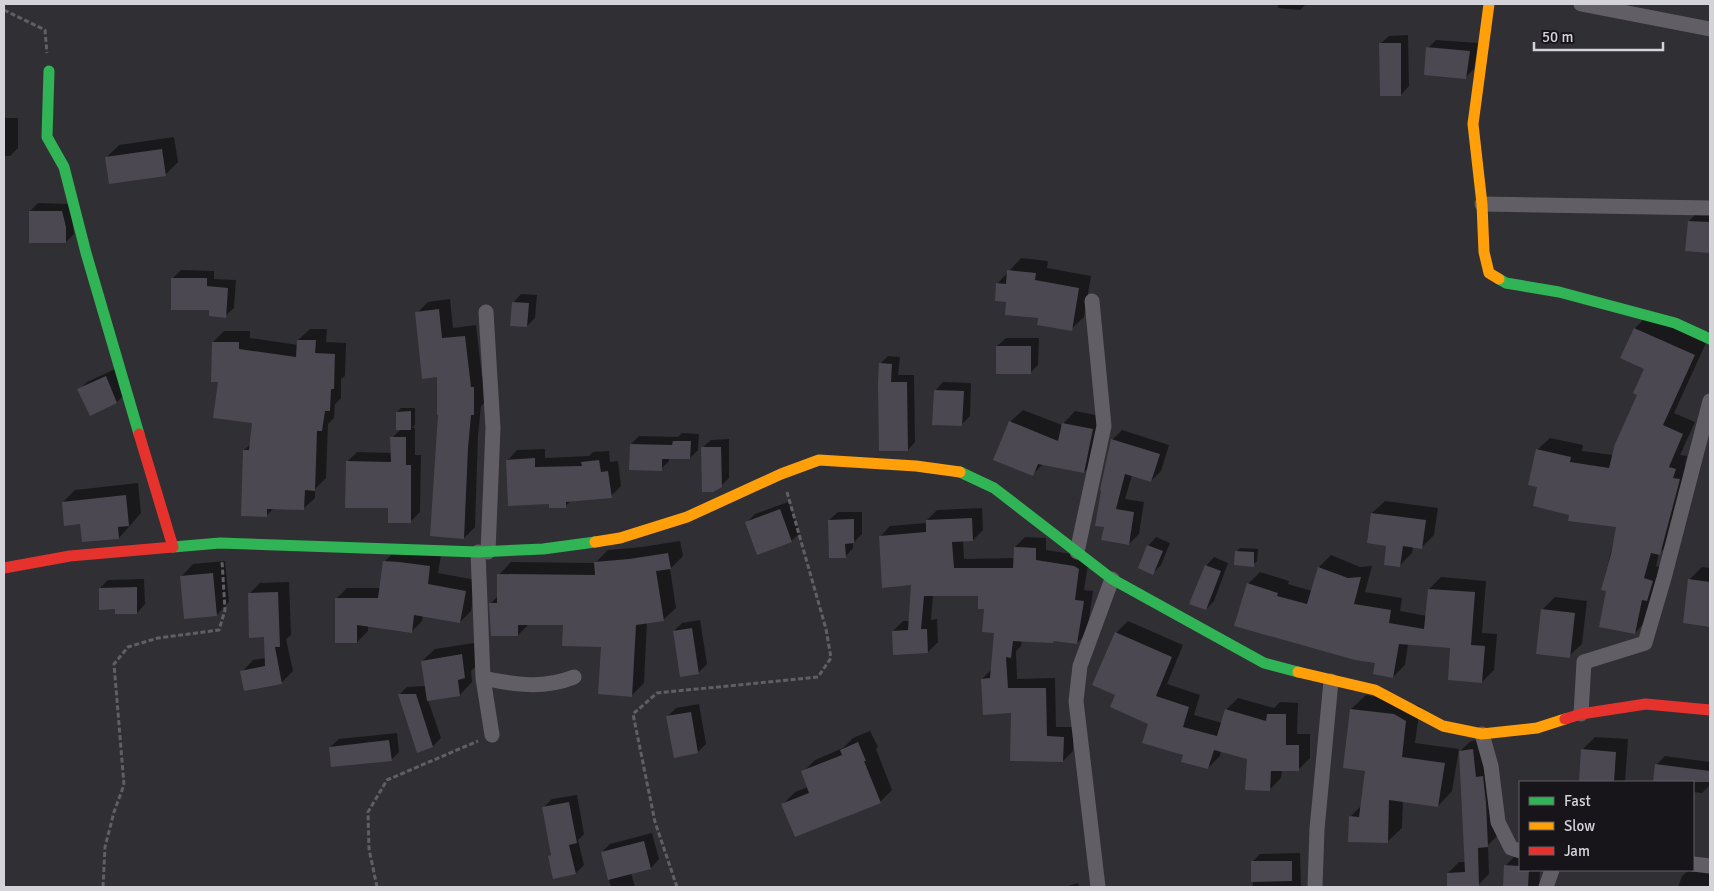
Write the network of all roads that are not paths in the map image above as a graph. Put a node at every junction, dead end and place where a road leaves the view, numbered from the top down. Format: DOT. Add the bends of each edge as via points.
graph roads {
  1 [pos="1489,4"];
  2 [pos="1581,4"];
  3 [pos="1710,29"];
  4 [pos="49,71"];
  5 [pos="1482,204"];
  6 [pos="1710,208"];
  7 [pos="1092,301"];
  8 [pos="486,312"];
  9 [pos="1710,339"];
  10 [pos="1710,401"];
  11 [pos="173,547"];
  12 [pos="483,552"];
  13 [pos="1077,552"];
  14 [pos="4,568"];
  15 [pos="1112,579"];
  16 [pos="574,676"];
  17 [pos="483,678"];
  18 [pos="1331,681"];
  19 [pos="1710,710"];
  20 [pos="1581,714"];
  21 [pos="1482,734"];
  22 [pos="492,735"];
  23 [pos="1519,851"];
  24 [pos="1694,864"];
  25 [pos="1710,866"];
  26 [pos="1552,871"];
  27 [pos="1098,887"];
  28 [pos="1315,887"];
  29 [pos="1546,887"];
  1 -- 5 [label="street" via="1472,124"];
  2 -- 3 [label="street"];
  4 -- 11 [label="street" via="46,137 64,167 86,253"];
  5 -- 6 [label="street"];
  5 -- 9 [label="street" via="1484,252 1489,273 1506,283 1559,292 1676,322"];
  7 -- 13 [label="street" via="1104,426"];
  8 -- 12 [label="street" via="492,428"];
  10 -- 20 [label="street" via="1645,643 1584,662"];
  11 -- 12 [label="street" via="220,543"];
  11 -- 14 [label="street" via="70,556"];
  12 -- 13 [label="street" via="543,549 620,538 687,517 819,460 958,471 994,488"];
  12 -- 17 [label="street"];
  13 -- 15 [label="street"];
  15 -- 18 [label="street" via="1264,663"];
  15 -- 27 [label="street" via="1080,666 1076,701"];
  16 -- 17 [label="street" via="558,683 538,685"];
  17 -- 22 [label="street"];
  18 -- 21 [label="street" via="1375,690 1443,726"];
  18 -- 28 [label="street"];
  19 -- 20 [label="street" via="1646,704"];
  20 -- 21 [label="street" via="1537,728"];
  21 -- 23 [label="street" via="1491,766 1498,822 1511,848"];
  24 -- 25 [label="street"];
  26 -- 29 [label="street"];
}
